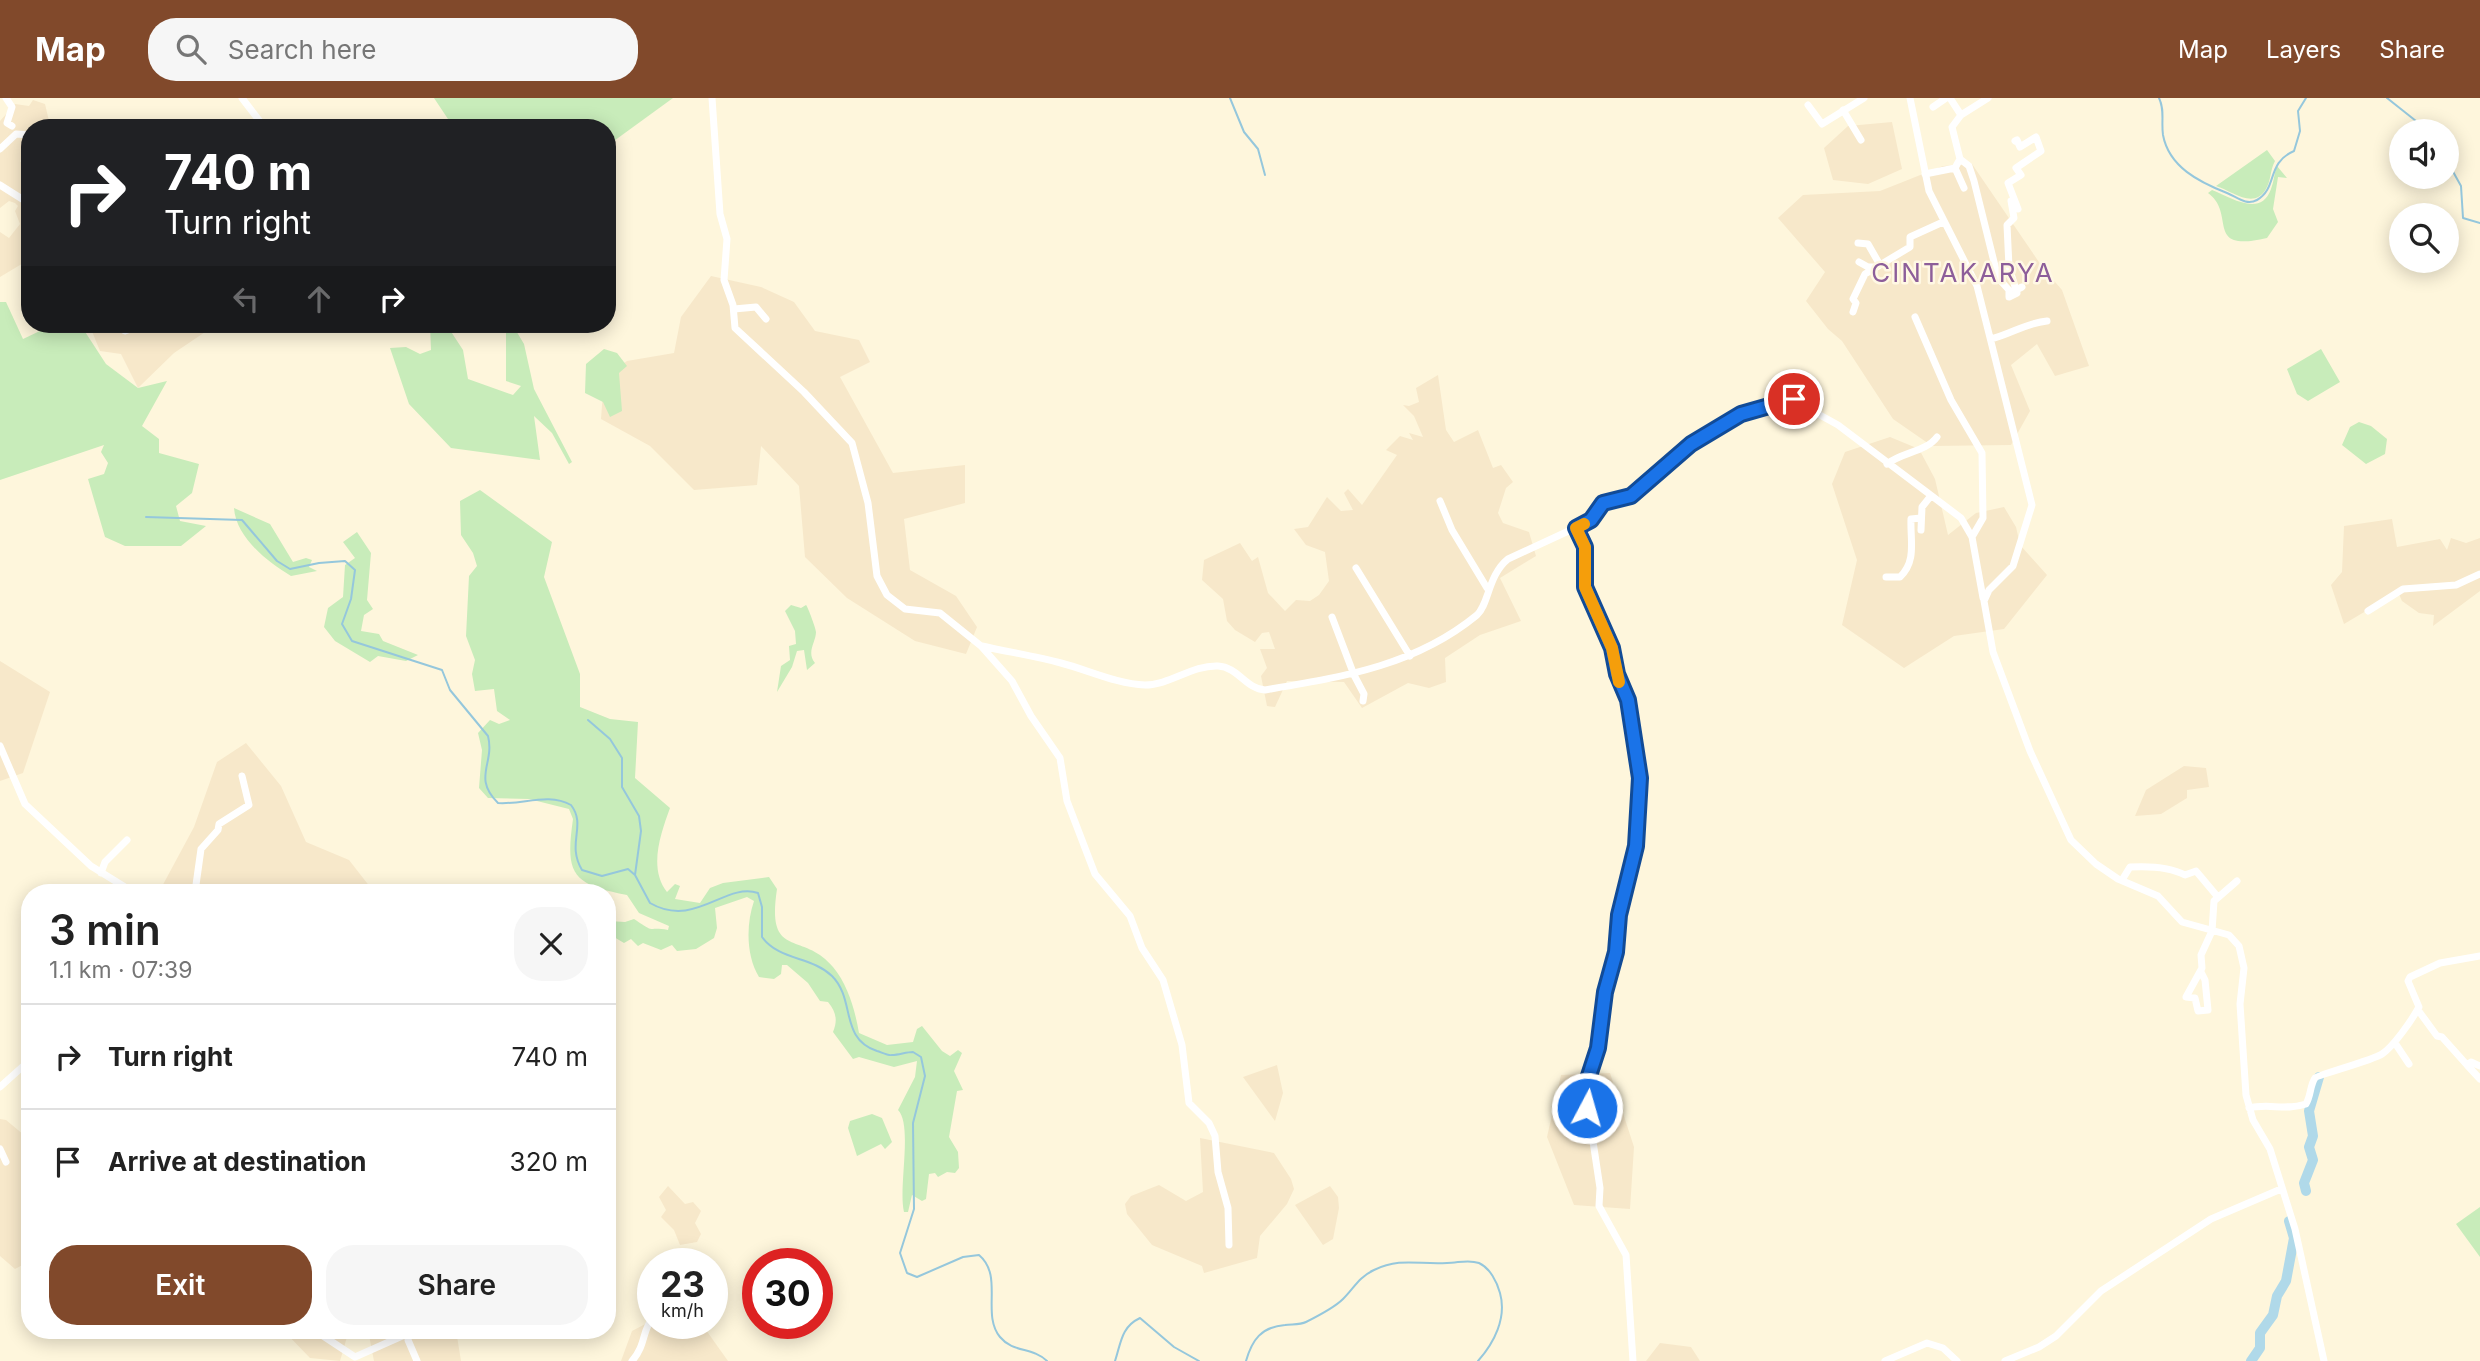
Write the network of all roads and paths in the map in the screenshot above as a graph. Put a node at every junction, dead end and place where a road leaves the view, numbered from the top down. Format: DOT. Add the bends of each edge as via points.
graph roads {
  1 [pos="6,98"];
  2 [pos="242,98"];
  3 [pos="712,98"];
  4 [pos="1864,98"];
  5 [pos="1910,98"];
  6 [pos="1948,98"];
  7 [pos="1988,98"];
  8 [pos="1808,105"];
  9 [pos="1933,107"];
  10 [pos="1843,110"];
  11 [pos="1961,115"];
  12 [pos="258,119"];
  13 [pos="12,127"];
  14 [pos="21,134"];
  15 [pos="1861,140"];
  16 [pos="2015,141"];
  17 [pos="0,149"];
  18 [pos="1960,159"];
  19 [pos="1955,168"];
  20 [pos="1925,174"];
  21 [pos="0,185"];
  22 [pos="1964,188"];
  23 [pos="21,198"];
  24 [pos="2012,198"];
  25 [pos="2018,209"];
  26 [pos="1943,222"];
  27 [pos="1858,243"];
  28 [pos="1859,262"];
  29 [pos="1879,266"];
  30 [pos="734,309"];
  31 [pos="1853,312"];
  32 [pos="1915,317"];
  33 [pos="766,319"];
  34 [pos="2046,321"];
  35 [pos="1992,339"];
  36 [pos="1937,437"];
  37 [pos="1887,464"];
  38 [pos="1930,497"];
  39 [pos="1440,501"];
  40 [pos="1921,518"];
  41 [pos="1576,528"];
  42 [pos="1921,530"];
  43 [pos="1972,537"];
  44 [pos="1356,568"];
  45 [pos="2480,574"];
  46 [pos="1886,578"];
  47 [pos="1488,588"];
  48 [pos="1984,601"];
  49 [pos="2368,611"];
  50 [pos="1332,617"];
  51 [pos="981,646"];
  52 [pos="1410,656"];
  53 [pos="1354,676"];
  54 [pos="1363,701"];
  55 [pos="0,746"];
  56 [pos="242,776"];
  57 [pos="127,840"];
  58 [pos="101,873"];
  59 [pos="2122,880"];
  60 [pos="2237,881"];
  61 [pos="116,884"];
  62 [pos="196,884"];
  63 [pos="2217,896"];
  64 [pos="2212,931"];
  65 [pos="2480,956"];
  66 [pos="2201,972"];
  67 [pos="2418,1010"];
  68 [pos="2395,1043"];
  69 [pos="2409,1064"];
  70 [pos="2467,1065"];
  71 [pos="2480,1066"];
  72 [pos="21,1068"];
  73 [pos="2480,1079"];
  74 [pos="0,1087"];
  75 [pos="2249,1108"];
  76 [pos="0,1149"];
  77 [pos="6,1162"];
  78 [pos="2281,1189"];
  79 [pos="1229,1245"];
  80 [pos="328,1339"];
  81 [pos="395,1339"];
  82 [pos="408,1339"];
  83 [pos="644,1339"];
  84 [pos="417,1361"];
  85 [pos="632,1361"];
  86 [pos="1633,1361"];
  87 [pos="1885,1361"];
  88 [pos="1957,1361"];
  89 [pos="2005,1361"];
  90 [pos="2324,1361"];
  1 -- 13 [label="street" via="12,106 7,121"];
  2 -- 12 [label="street"];
  3 -- 30 [label="street" via="726,236 724,280"];
  4 -- 10 [label="street"];
  5 -- 20 [label="street"];
  6 -- 9 [label="street"];
  6 -- 11 [label="street"];
  7 -- 11 [label="street"];
  8 -- 10 [label="street" via="1822,124"];
  10 -- 15 [label="street"];
  11 -- 18 [label="street" via="1952,127"];
  14 -- 17 [label="street"];
  16 -- 24 [label="street" via="2021,147 2036,137 2041,151 2016,168 2021,175 2008,183"];
  18 -- 19 [label="street"];
  18 -- 24 [label="street" via="1969,166 1998,278 2010,297 2019,289 2009,260 2007,225 2014,218"];
  19 -- 20 [label="street"];
  19 -- 22 [label="street"];
  20 -- 26 [label="street"];
  21 -- 23 [label="street"];
  24 -- 25 [label="street"];
  26 -- 29 [label="street" via="1910,237 1910,247"];
  26 -- 35 [label="street" via="1977,286"];
  27 -- 29 [label="street" via="1868,244"];
  28 -- 29 [label="street"];
  29 -- 31 [label="street" via="1863,276"];
  30 -- 33 [label="street" via="756,307"];
  30 -- 51 [label="street" via="738,333 804,391 852,443 868,503 877,576 887,596 905,609 940,613"];
  32 -- 43 [label="street" via="1951,400 1982,453 1983,518"];
  34 -- 35 [label="street"];
  35 -- 48 [label="street" via="2032,505 2013,566"];
  36 -- 37 [label="street"];
  37 -- 38 [label="street"];
  37 -- 41 [label="street" via="1838,425 1804,404 1788,400 1741,414 1691,444 1631,496 1603,503 1591,520"];
  38 -- 40 [label="street"];
  38 -- 43 [label="street" via="1961,518"];
  39 -- 47 [label="street" via="1452,530"];
  40 -- 42 [label="street"];
  40 -- 46 [label="street" via="1911,520 1913,549 1908,567 1900,577"];
  41 -- 47 [label="street" via="1508,559"];
  41 -- 86 [label="street" via="1585,547 1585,587 1612,648 1628,700 1640,778 1636,846 1619,915 1598,1048 1585,1088 1600,1207 1626,1255"];
  43 -- 48 [label="street"];
  44 -- 52 [label="street"];
  45 -- 49 [label="street" via="2456,585 2403,589"];
  47 -- 52 [label="street" via="1479,613"];
  48 -- 59 [label="street" via="1993,652 2061,824 2077,848"];
  50 -- 53 [label="street"];
  51 -- 53 [label="street" via="1141,685 1218,666 1259,689"];
  51 -- 79 [label="street" via="1012,681 1060,758 1068,801 1095,874 1130,916 1142,948 1163,979 1182,1045 1189,1103 1216,1136"];
  52 -- 53 [label="street"];
  53 -- 54 [label="street"];
  55 -- 58 [label="street" via="23,801"];
  56 -- 62 [label="street" via="249,805 219,824 219,830 203,845"];
  57 -- 58 [label="street" via="105,862"];
  58 -- 61 [label="street"];
  59 -- 63 [label="street" via="2135,866 2174,868 2185,875 2196,871"];
  59 -- 64 [label="street" via="2158,896 2182,922"];
  60 -- 63 [label="street"];
  63 -- 64 [label="street"];
  64 -- 66 [label="street" via="2201,954"];
  64 -- 75 [label="street" via="2232,937 2242,955 2242,1073"];
  65 -- 67 [label="street" via="2440,963 2410,977"];
  66 -- 66 [label="street" via="2186,997 2195,998 2198,1011 2208,1010"];
  67 -- 68 [label="street"];
  67 -- 70 [label="street"];
  68 -- 69 [label="street"];
  68 -- 75 [label="street" via="2379,1056 2320,1074 2304,1106"];
  70 -- 71 [label="street"];
  70 -- 73 [label="street"];
  72 -- 74 [label="street"];
  75 -- 78 [label="street" via="2270,1149"];
  76 -- 77 [label="street"];
  78 -- 89 [label="street" via="2211,1219 2101,1292 2062,1332"];
  78 -- 90 [label="street" via="2295,1229"];
  80 -- 81 [label="street" via="355,1357"];
  82 -- 84 [label="street"];
  83 -- 85 [label="street"];
  87 -- 88 [label="street" via="1927,1343 1943,1348"];
}
